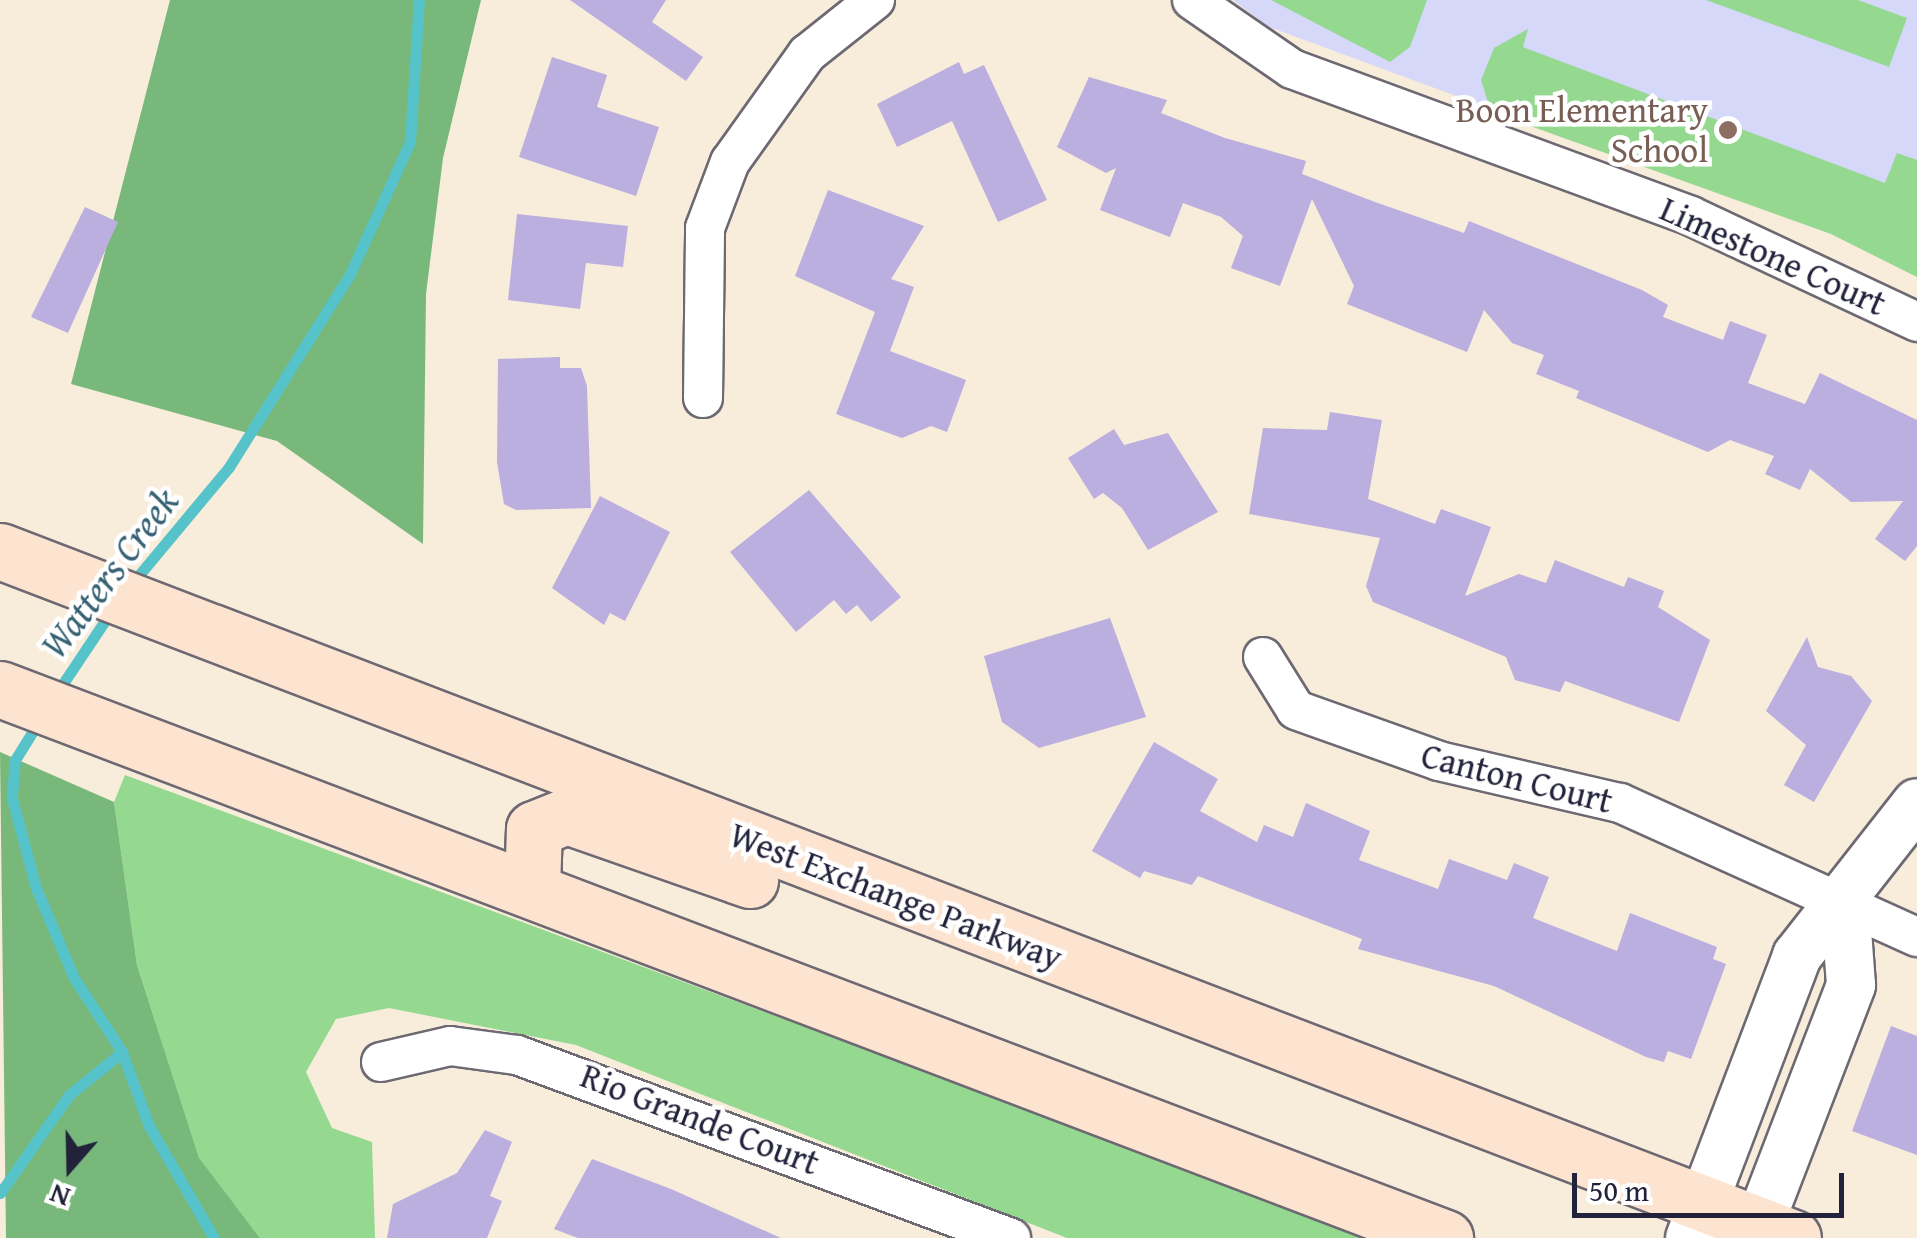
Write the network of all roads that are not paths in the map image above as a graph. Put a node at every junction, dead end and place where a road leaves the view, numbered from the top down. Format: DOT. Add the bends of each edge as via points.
graph roads {
  1 [pos="875,0"];
  2 [pos="1192,0"];
  3 [pos="1917,322"];
  4 [pos="703,398"];
  5 [pos="0,551"];
  6 [pos="1264,658"];
  7 [pos="0,689"];
  8 [pos="1917,803"];
  9 [pos="532,888"];
  10 [pos="1845,904"];
  11 [pos="1917,938"];
  12 [pos="1082,967"];
  13 [pos="382,1062"];
  14 [pos="1697,1221"];
  15 [pos="1769,1234"];
  16 [pos="1010,1238"];
  17 [pos="1445,1238"];
  1 -- 4 [label="street" via="807,54 730,162 706,228"];
  2 -- 3 [label="street, Limestone Court" via="1292,70 1691,216"];
  5 -- 12 [label="main road, West Exchange Parkway"];
  6 -- 10 [label="street, Canton Court" via="1296,710 1454,765 1571,785"];
  7 -- 9 [label="main road"];
  8 -- 10 [label="street"];
  9 -- 12 [label="main road" via="534,829 567,816 973,965"];
  9 -- 17 [label="main road"];
  10 -- 11 [label="street, Canton Court"];
  10 -- 14 [label="street" via="1797,956"];
  10 -- 15 [label="street" via="1850,984"];
  12 -- 14 [label="main road, West Exchange Parkway"];
  13 -- 16 [label="street, Rio Grande Court" via="450,1046 563,1068"];
  14 -- 15 [label="main road, West Exchange Parkway"];
}
